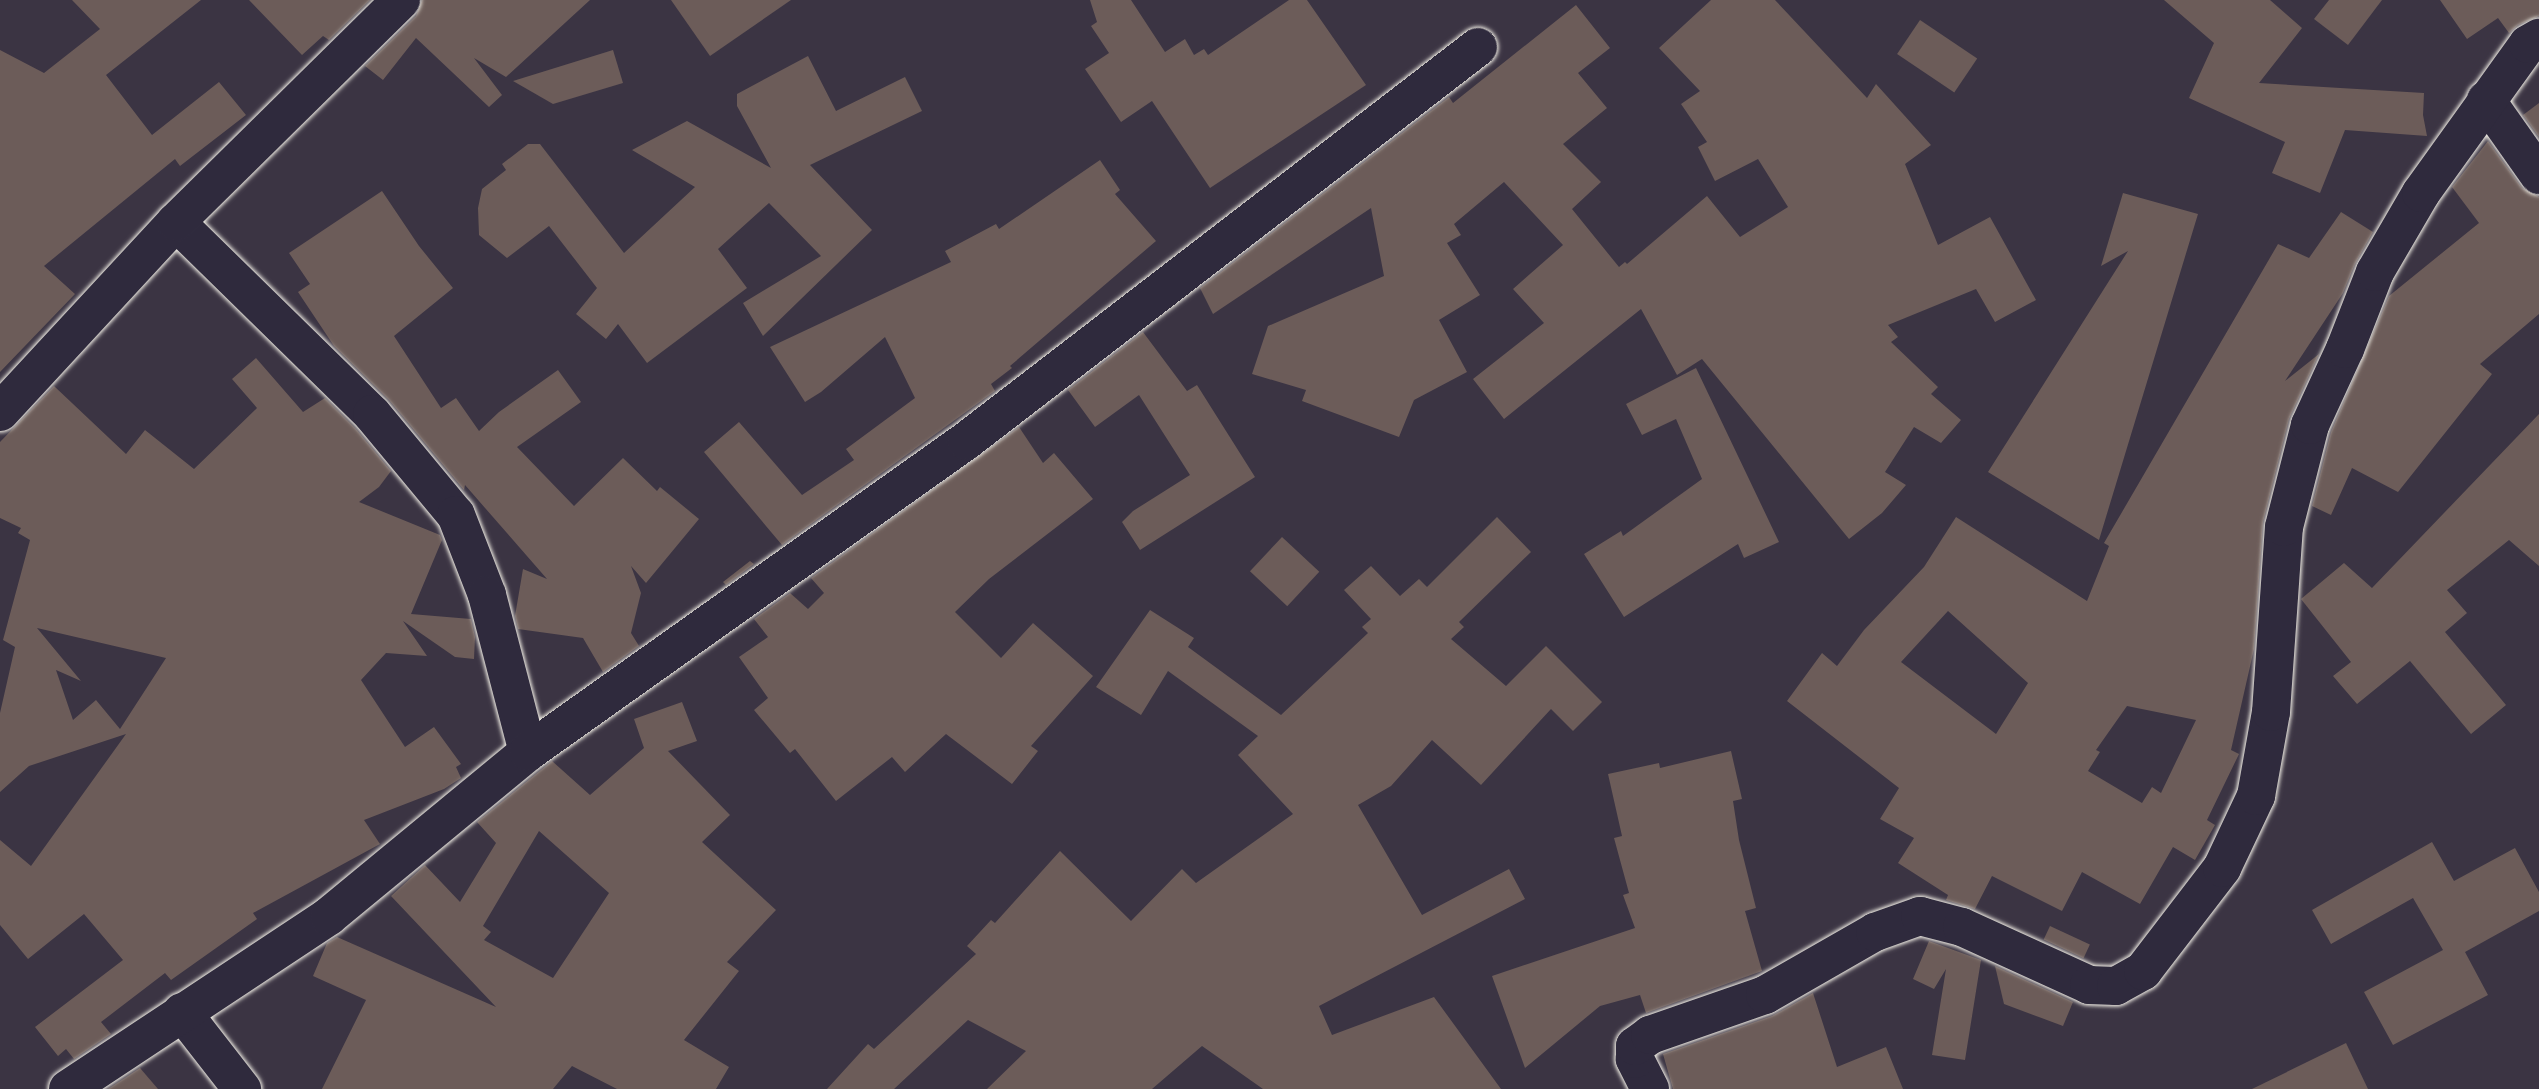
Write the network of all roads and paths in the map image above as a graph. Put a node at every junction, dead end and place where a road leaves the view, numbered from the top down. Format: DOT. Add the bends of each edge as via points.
graph roads {
  1 [pos="401,0"];
  2 [pos="2539,38"];
  3 [pos="1478,47"];
  4 [pos="2486,100"];
  5 [pos="2539,175"];
  6 [pos="176,222"];
  7 [pos="0,412"];
  8 [pos="528,752"];
  9 [pos="182,1013"];
  10 [pos="68,1089"];
  11 [pos="242,1089"];
  12 [pos="1650,1089"];
  1 -- 6 [label="street"];
  2 -- 4 [label="street" via="2528,44"];
  3 -- 8 [label="street" via="966,441"];
  4 -- 5 [label="street"];
  4 -- 12 [label="street" via="2421,193 2375,272 2310,425 2284,527 2271,712 2256,796 2222,868 2143,971 2116,986 2089,985 1962,927 1920,916 1875,932 1765,995 1650,1035 1635,1046 1635,1059"];
  6 -- 7 [label="street"];
  6 -- 8 [label="street" via="372,414 456,515 486,595"];
  8 -- 9 [label="street" via="329,916"];
  9 -- 10 [label="street"];
  9 -- 11 [label="street"];
}
